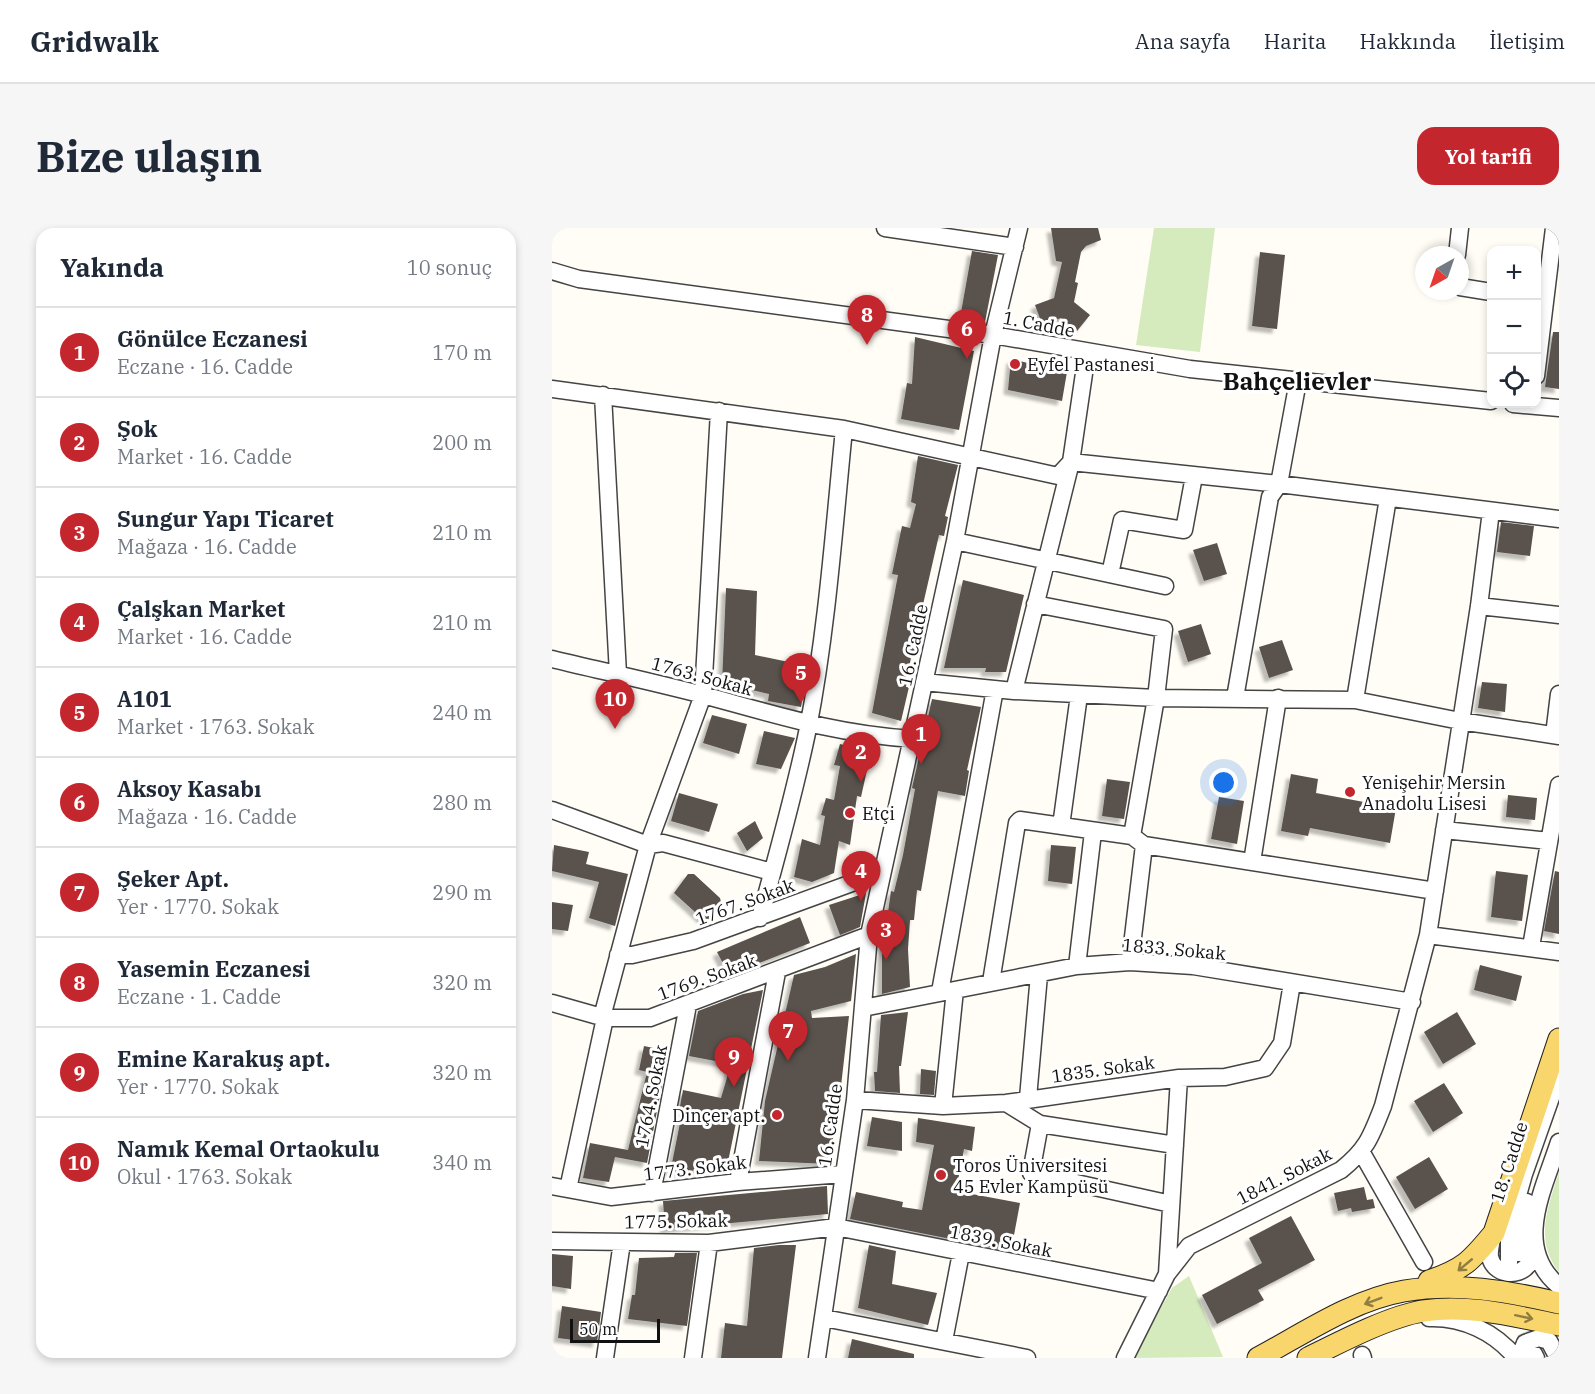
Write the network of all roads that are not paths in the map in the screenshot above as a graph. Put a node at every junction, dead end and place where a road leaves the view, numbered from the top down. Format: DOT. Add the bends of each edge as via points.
graph roads {
  1 [pos="885,228"];
  2 [pos="1019,228"];
  3 [pos="1460,228"];
  4 [pos="1554,228"];
  5 [pos="1458,246"];
  6 [pos="1015,248"];
  7 [pos="552,271"];
  8 [pos="579,279"];
  9 [pos="552,280"];
  10 [pos="1469,288"];
  11 [pos="1487,291"];
  12 [pos="1547,302"];
  13 [pos="993,335"];
  14 [pos="1087,353"];
  15 [pos="1539,354"];
  16 [pos="1298,381"];
  17 [pos="552,389"];
  18 [pos="603,395"];
  19 [pos="1487,401"];
  20 [pos="1541,406"];
  21 [pos="1559,408"];
  22 [pos="719,411"];
  23 [pos="844,429"];
  24 [pos="969,457"];
  25 [pos="1071,462"];
  26 [pos="1194,476"];
  27 [pos="1280,484"];
  28 [pos="1388,498"];
  29 [pos="1491,511"];
  30 [pos="1559,519"];
  31 [pos="955,541"];
  32 [pos="1044,562"];
  33 [pos="1110,574"];
  34 [pos="1165,586"];
  35 [pos="1035,604"];
  36 [pos="1479,606"];
  37 [pos="1559,615"];
  38 [pos="552,659"];
  39 [pos="618,674"];
  40 [pos="924,682"];
  41 [pos="995,688"];
  42 [pos="1014,691"];
  43 [pos="1559,694"];
  44 [pos="703,695"];
  45 [pos="1079,695"];
  46 [pos="1156,698"];
  47 [pos="1235,698"];
  48 [pos="1278,698"];
  49 [pos="1355,700"];
  50 [pos="1460,721"];
  51 [pos="808,725"];
  52 [pos="1556,735"];
  53 [pos="913,739"];
  54 [pos="1559,785"];
  55 [pos="552,810"];
  56 [pos="1061,826"];
  57 [pos="1444,830"];
  58 [pos="1093,832"];
  59 [pos="1138,841"];
  60 [pos="1550,841"];
  61 [pos="648,845"];
  62 [pos="1252,862"];
  63 [pos="772,872"];
  64 [pos="882,872"];
  65 [pos="1435,891"];
  66 [pos="760,918"];
  67 [pos="869,935"];
  68 [pos="1428,935"];
  69 [pos="1531,947"];
  70 [pos="1559,952"];
  71 [pos="618,954"];
  72 [pos="1130,962"];
  73 [pos="1077,966"];
  74 [pos="777,972"];
  75 [pos="1039,975"];
  76 [pos="991,982"];
  77 [pos="1292,983"];
  78 [pos="948,991"];
  79 [pos="1412,1002"];
  80 [pos="552,1004"];
  81 [pos="688,1005"];
  82 [pos="863,1008"];
  83 [pos="603,1017"];
  84 [pos="1559,1039"];
  85 [pos="1559,1075"];
  86 [pos="1179,1078"];
  87 [pos="1028,1098"];
  88 [pos="855,1100"];
  89 [pos="1006,1103"];
  90 [pos="1559,1104"];
  91 [pos="943,1106"];
  92 [pos="1040,1124"];
  93 [pos="1559,1142"];
  94 [pos="1175,1145"];
  95 [pos="1362,1153"];
  96 [pos="843,1174"];
  97 [pos="738,1182"];
  98 [pos="560,1188"];
  99 [pos="652,1193"];
  100 [pos="1172,1204"];
  101 [pos="836,1227"];
  102 [pos="1494,1233"];
  103 [pos="552,1241"];
  104 [pos="622,1242"];
  105 [pos="709,1243"];
  106 [pos="1534,1247"];
  107 [pos="961,1253"];
  108 [pos="1424,1262"];
  109 [pos="1167,1274"];
  110 [pos="1559,1286"];
  111 [pos="1159,1291"];
  112 [pos="1402,1291"];
  113 [pos="1559,1303"];
  114 [pos="824,1318"];
  115 [pos="1381,1325"];
  116 [pos="1559,1325"];
  117 [pos="944,1341"];
  118 [pos="1536,1357"];
  119 [pos="605,1358"];
  120 [pos="693,1358"];
  121 [pos="817,1358"];
  122 [pos="1027,1358"];
  123 [pos="1125,1358"];
  124 [pos="1258,1358"];
  125 [pos="1308,1358"];
  1 -- 6 [label="street"];
  2 -- 6 [label="street, 16. Cadde"];
  3 -- 5 [label="street"];
  4 -- 12 [label="street"];
  6 -- 13 [label="street, 16. Cadde"];
  7 -- 8 [label="street, 1. Cadde"];
  8 -- 9 [label="street, 1. Cadde"];
  8 -- 13 [label="street, 1. Cadde"];
  10 -- 11 [label="street"];
  12 -- 15 [label="street"];
  13 -- 14 [label="street, 1. Cadde"];
  13 -- 24 [label="street, 16. Cadde"];
  14 -- 16 [label="street, 1. Cadde"];
  14 -- 25 [label="street"];
  16 -- 19 [label="street, 1. Cadde"];
  16 -- 27 [label="street"];
  17 -- 18 [label="street"];
  18 -- 22 [label="street"];
  18 -- 39 [label="street"];
  20 -- 21 [label="street"];
  22 -- 23 [label="street"];
  22 -- 44 [label="street"];
  23 -- 24 [label="street"];
  23 -- 51 [label="street" via="829,580"];
  24 -- 25 [label="street" via="1058,476"];
  24 -- 31 [label="street, 16. Cadde"];
  25 -- 26 [label="street"];
  25 -- 32 [label="street"];
  26 -- 27 [label="street"];
  26 -- 33 [label="street" via="1184,530 1122,520"];
  27 -- 28 [label="street"];
  27 -- 47 [label="street" via="1270,497"];
  28 -- 29 [label="street"];
  28 -- 49 [label="street"];
  29 -- 30 [label="street"];
  29 -- 36 [label="street, 1841. Sokak"];
  31 -- 32 [label="street"];
  31 -- 40 [label="street, 16. Cadde"];
  32 -- 33 [label="street"];
  32 -- 35 [label="street"];
  33 -- 34 [label="street"];
  35 -- 42 [label="street"];
  35 -- 46 [label="street" via="1164,629"];
  36 -- 37 [label="street"];
  36 -- 50 [label="street, 1841. Sokak"];
  38 -- 39 [label="street, 1763. Sokak"];
  39 -- 44 [label="street, 1763. Sokak"];
  40 -- 41 [label="street"];
  40 -- 53 [label="street, 16. Cadde"];
  41 -- 42 [label="street"];
  41 -- 78 [label="street"];
  42 -- 45 [label="street"];
  43 -- 52 [label="street"];
  44 -- 51 [label="street, 1763. Sokak"];
  44 -- 61 [label="street"];
  45 -- 46 [label="street"];
  45 -- 56 [label="street"];
  46 -- 47 [label="street"];
  46 -- 59 [label="street"];
  47 -- 48 [label="street"];
  48 -- 49 [label="street"];
  48 -- 62 [label="street"];
  49 -- 50 [label="street"];
  50 -- 52 [label="street"];
  50 -- 57 [label="street, 1841. Sokak"];
  51 -- 53 [label="street, 1763. Sokak" via="865,736"];
  51 -- 63 [label="street" via="795,792"];
  53 -- 64 [label="street, 16. Cadde"];
  54 -- 60 [label="street"];
  55 -- 61 [label="street"];
  56 -- 58 [label="street"];
  56 -- 76 [label="street" via="1020,820 1017,823"];
  57 -- 60 [label="street"];
  57 -- 65 [label="street, 1841. Sokak"];
  58 -- 59 [label="street"];
  58 -- 73 [label="street"];
  59 -- 62 [label="street"];
  59 -- 72 [label="street"];
  60 -- 69 [label="street"];
  61 -- 63 [label="street" via="663,843"];
  61 -- 71 [label="street"];
  62 -- 65 [label="street"];
  63 -- 66 [label="street"];
  64 -- 66 [label="street, 1767. Sokak"];
  64 -- 67 [label="street, 16. Cadde"];
  65 -- 68 [label="street, 1841. Sokak"];
  66 -- 71 [label="street, 1767. Sokak" via="693,941 632,955"];
  67 -- 74 [label="street, 1769. Sokak"];
  67 -- 82 [label="street, 16. Cadde"];
  68 -- 69 [label="street"];
  68 -- 79 [label="street, 1841. Sokak"];
  69 -- 70 [label="street"];
  71 -- 83 [label="street"];
  72 -- 73 [label="street, 1833. Sokak"];
  72 -- 77 [label="street, 1833. Sokak" via="1194,966"];
  73 -- 75 [label="street, 1833. Sokak"];
  74 -- 81 [label="street, 1769. Sokak"];
  74 -- 97 [label="street"];
  75 -- 76 [label="street, 1833. Sokak"];
  75 -- 87 [label="street"];
  76 -- 78 [label="street, 1833. Sokak"];
  77 -- 79 [label="street, 1833. Sokak"];
  77 -- 86 [label="street, 1835. Sokak" via="1282,1043 1265,1068 1225,1077"];
  78 -- 82 [label="street, 1833. Sokak"];
  78 -- 91 [label="street"];
  79 -- 95 [label="street, 1841. Sokak" via="1383,1106"];
  80 -- 83 [label="street, 1769. Sokak"];
  81 -- 83 [label="street, 1769. Sokak" via="650,1018"];
  81 -- 99 [label="street, 1764. Sokak"];
  82 -- 88 [label="street, 16. Cadde"];
  83 -- 98 [label="street"];
  84 -- 102 [label="main road"];
  85 -- 90 [label="street, 18. Cadde" via="1509,1227 1514,1262 1526,1206"];
  86 -- 87 [label="street, 1835. Sokak"];
  86 -- 94 [label="street"];
  87 -- 89 [label="street, 1835. Sokak"];
  88 -- 91 [label="street, 1835. Sokak"];
  88 -- 96 [label="street, 16. Cadde"];
  89 -- 91 [label="street, 1835. Sokak"];
  89 -- 92 [label="street"];
  92 -- 94 [label="street"];
  92 -- 100 [label="street" via="1031,1173"];
  93 -- 106 [label="street" via="1534,1218"];
  94 -- 100 [label="street"];
  95 -- 108 [label="street"];
  95 -- 109 [label="street, 1841. Sokak" via="1341,1170 1189,1246"];
  96 -- 97 [label="street, 1773. Sokak"];
  96 -- 101 [label="street, 16. Cadde"];
  97 -- 99 [label="street, 1773. Sokak"];
  98 -- 99 [label="street, 1773. Sokak" via="611,1197"];
  100 -- 109 [label="street"];
  101 -- 105 [label="street, 1775. Sokak"];
  101 -- 107 [label="street, 1839. Sokak"];
  101 -- 114 [label="street, 16. Cadde"];
  102 -- 106 [label="street" via="1490,1256 1504,1272 1524,1269"];
  102 -- 112 [label="main road, one-way" via="1457,1272"];
  103 -- 104 [label="street, 1775. Sokak"];
  104 -- 105 [label="street, 1775. Sokak"];
  104 -- 119 [label="street"];
  105 -- 120 [label="street"];
  106 -- 110 [label="street" via="1545,1272"];
  107 -- 111 [label="street, 1839. Sokak"];
  107 -- 117 [label="street"];
  109 -- 111 [label="street, 1841. Sokak"];
  111 -- 123 [label="street, 1841. Sokak"];
  112 -- 113 [label="main road" via="1469,1287"];
  112 -- 124 [label="main road, one-way" via="1338,1315"];
  114 -- 117 [label="street"];
  114 -- 121 [label="street, 16. Cadde"];
  115 -- 116 [label="main road, one-way" via="1421,1311 1463,1309"];
  115 -- 118 [label="street" via="1433,1318 1457,1321"];
  115 -- 125 [label="main road"];
  117 -- 122 [label="street"];
}
